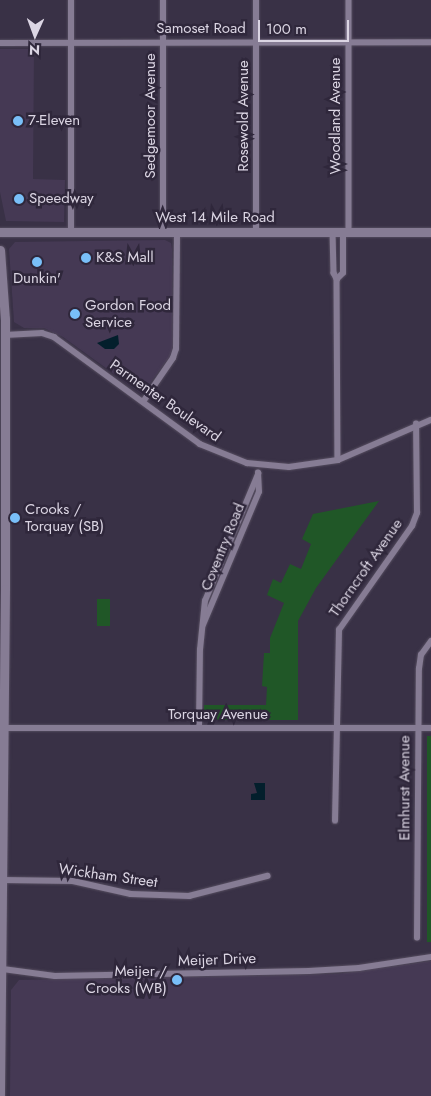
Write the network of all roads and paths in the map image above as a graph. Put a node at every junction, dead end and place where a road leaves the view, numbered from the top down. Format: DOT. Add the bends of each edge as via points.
graph roads {
  1 [pos="71,0"];
  2 [pos="163,0"];
  3 [pos="256,0"];
  4 [pos="349,0"];
  5 [pos="71,42"];
  6 [pos="163,42"];
  7 [pos="256,42"];
  8 [pos="349,42"];
  9 [pos="431,42"];
  10 [pos="0,43"];
  11 [pos="0,232"];
  12 [pos="71,232"];
  13 [pos="163,232"];
  14 [pos="177,232"];
  15 [pos="256,232"];
  16 [pos="342,232"];
  17 [pos="431,232"];
  18 [pos="0,250"];
  19 [pos="337,278"];
  20 [pos="5,334"];
  21 [pos="143,402"];
  22 [pos="3,405"];
  23 [pos="431,420"];
  24 [pos="416,424"];
  25 [pos="338,460"];
  26 [pos="259,465"];
  27 [pos="3,639"];
  28 [pos="431,641"];
  29 [pos="3,649"];
  30 [pos="2,728"];
  31 [pos="199,728"];
  32 [pos="337,728"];
  33 [pos="418,728"];
  34 [pos="431,728"];
  35 [pos="2,738"];
  36 [pos="2,813"];
  37 [pos="335,822"];
  38 [pos="2,824"];
  39 [pos="267,876"];
  40 [pos="3,880"];
  41 [pos="417,938"];
  42 [pos="431,957"];
  43 [pos="3,969"];
  44 [pos="0,1096"];
  1 -- 5 [label="street"];
  2 -- 6 [label="street, Sedgemoor Avenue"];
  3 -- 7 [label="street, Rosewold Avenue"];
  4 -- 8 [label="street, Woodland Avenue"];
  5 -- 6 [label="street, Samoset Road"];
  5 -- 10 [label="street, Samoset Road"];
  5 -- 12 [label="street"];
  6 -- 7 [label="street, Samoset Road"];
  6 -- 13 [label="street, Sedgemoor Avenue"];
  7 -- 8 [label="street, Samoset Road"];
  7 -- 15 [label="street, Rosewold Avenue"];
  8 -- 9 [label="street, Samoset Road"];
  8 -- 16 [label="street, Woodland Avenue"];
  11 -- 12 [label="main road, West 14 Mile Road"];
  12 -- 13 [label="main road, West 14 Mile Road"];
  13 -- 14 [label="main road, West 14 Mile Road"];
  14 -- 15 [label="main road, West 14 Mile Road"];
  14 -- 21 [label="street" via="176,348 173,358"];
  15 -- 16 [label="main road, West 14 Mile Road"];
  16 -- 17 [label="main road, West 14 Mile Road"];
  16 -- 19 [label="street, Woodland Avenue" via="334,273"];
  16 -- 19 [label="street, Woodland Avenue" via="343,273"];
  18 -- 20 [label="main road"];
  19 -- 25 [label="street, Woodland Avenue"];
  20 -- 21 [label="street, Parmenter Boulevard" via="42,333 54,337"];
  20 -- 22 [label="main road"];
  21 -- 26 [label="street, Parmenter Boulevard" via="206,447"];
  22 -- 27 [label="main road"];
  23 -- 24 [label="street, Parmenter Boulevard"];
  24 -- 25 [label="street, Parmenter Boulevard"];
  24 -- 32 [label="street, Thorncroft Avenue" via="417,513 412,526 338,630"];
  25 -- 26 [label="street, Parmenter Boulevard" via="290,467"];
  26 -- 31 [label="street, Coventry Road" via="205,601"];
  27 -- 29 [label="main road"];
  28 -- 33 [label="street, Elmhurst Avenue" via="420,661"];
  29 -- 30 [label="main road"];
  30 -- 31 [label="street, Torquay Avenue"];
  30 -- 35 [label="main road"];
  31 -- 32 [label="street, Torquay Avenue"];
  32 -- 33 [label="street, Torquay Avenue"];
  32 -- 37 [label="street, Thorncroft Avenue"];
  33 -- 34 [label="street, Torquay Avenue"];
  33 -- 41 [label="street, Elmhurst Avenue"];
  35 -- 36 [label="main road"];
  36 -- 38 [label="main road"];
  38 -- 40 [label="main road"];
  39 -- 40 [label="street, Wickham Street" via="189,896 131,894 73,881"];
  40 -- 43 [label="main road"];
  42 -- 43 [label="street, Meijer Drive" via="360,968 309,971 55,976"];
  43 -- 44 [label="main road"];
}
